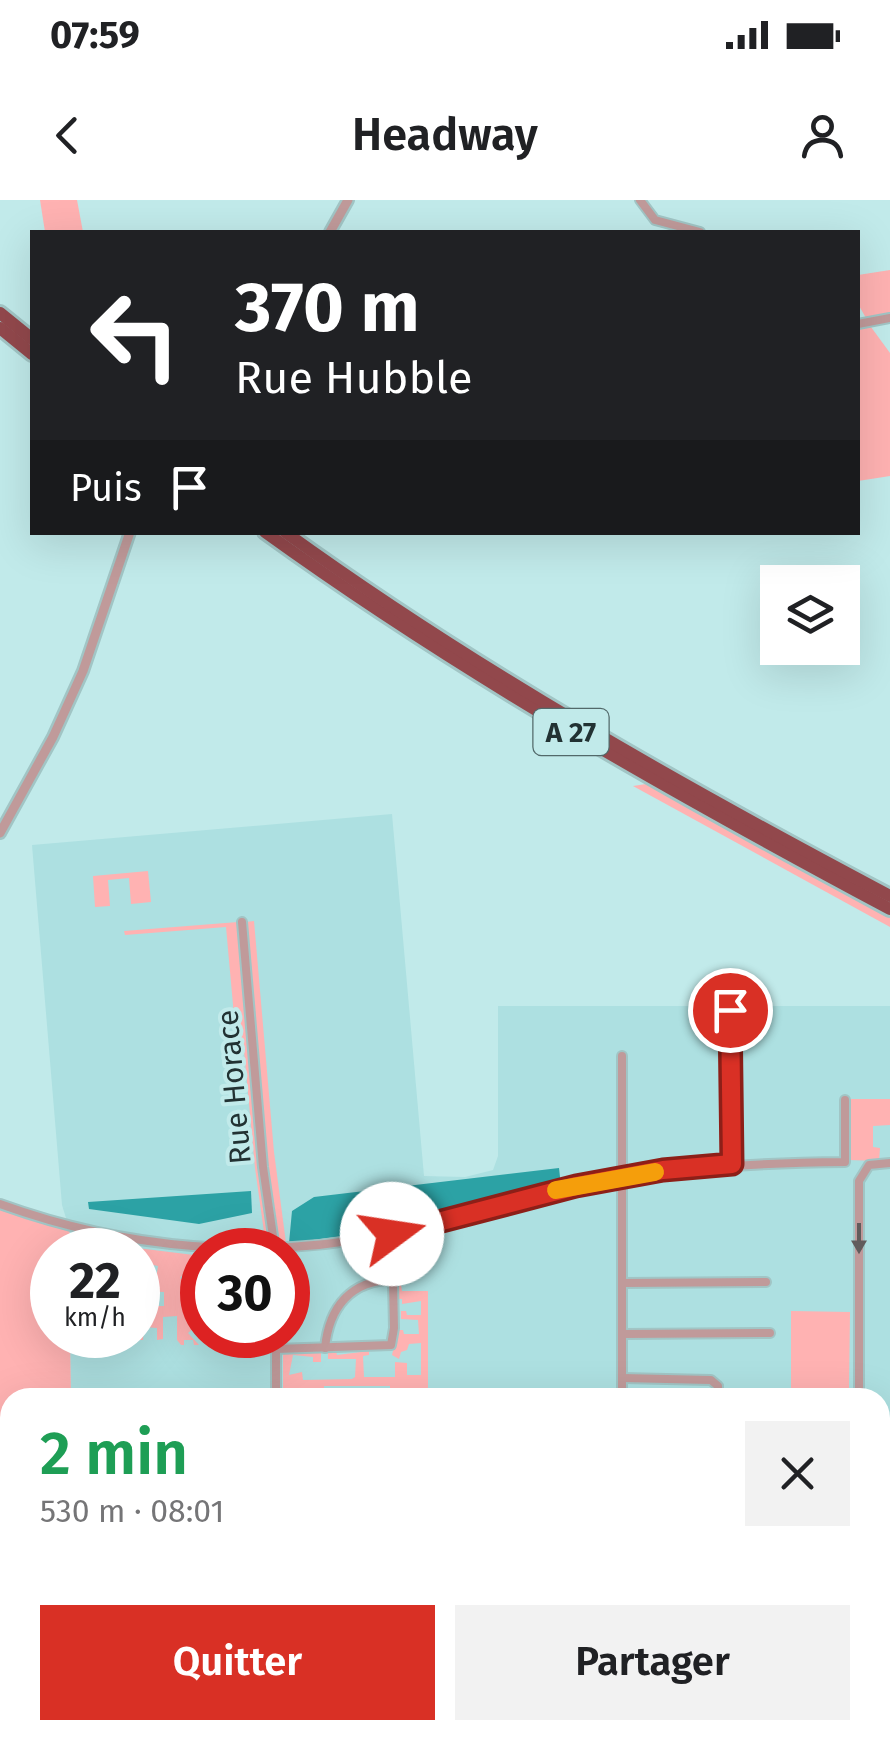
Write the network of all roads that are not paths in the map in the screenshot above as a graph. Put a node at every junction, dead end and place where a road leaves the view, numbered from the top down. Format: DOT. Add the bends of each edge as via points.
graph roads {
  1 [pos="348,200"];
  2 [pos="640,200"];
  3 [pos="331,230"];
  4 [pos="692,230"];
  5 [pos="0,313"];
  6 [pos="890,318"];
  7 [pos="860,324"];
  8 [pos="0,328"];
  9 [pos="30,338"];
  10 [pos="30,352"];
  11 [pos="129,535"];
  12 [pos="270,535"];
  13 [pos="289,535"];
  14 [pos="0,833"];
  15 [pos="890,896"];
  16 [pos="890,909"];
  17 [pos="242,922"];
  18 [pos="730,1010"];
  19 [pos="622,1056"];
  20 [pos="845,1100"];
  21 [pos="845,1162"];
  22 [pos="890,1163"];
  23 [pos="732,1164"];
  24 [pos="869,1165"];
  25 [pos="622,1178"];
  26 [pos="0,1204"];
  27 [pos="272,1228"];
  28 [pos="392,1234"];
  29 [pos="180,1244"];
  30 [pos="310,1245"];
  31 [pos="394,1280"];
  32 [pos="766,1282"];
  33 [pos="622,1283"];
  34 [pos="770,1333"];
  35 [pos="622,1334"];
  36 [pos="310,1348"];
  37 [pos="324,1348"];
  38 [pos="276,1358"];
  39 [pos="622,1378"];
  40 [pos="276,1388"];
  41 [pos="622,1388"];
  42 [pos="718,1388"];
  43 [pos="859,1388"];
  1 -- 3 [label="street"];
  2 -- 4 [label="street" via="655,220"];
  5 -- 9 [label="highway"];
  6 -- 7 [label="street"];
  8 -- 10 [label="highway"];
  11 -- 14 [label="street" via="90,654"];
  12 -- 16 [label="highway, A 27" via="541,714"];
  13 -- 15 [label="highway, A 27" via="542,702"];
  17 -- 27 [label="street, Rue Horace"];
  18 -- 23 [label="street"];
  19 -- 25 [label="street"];
  20 -- 21 [label="street"];
  21 -- 23 [label="street"];
  21 -- 24 [label="street"];
  22 -- 24 [label="street"];
  23 -- 25 [label="street"];
  24 -- 43 [label="street, one-way" via="859,1186"];
  25 -- 28 [label="street"];
  25 -- 33 [label="street"];
  26 -- 29 [label="street" via="69,1226"];
  28 -- 30 [label="street"];
  28 -- 31 [label="street"];
  31 -- 37 [label="street" via="370,1282 348,1294 330,1319"];
  31 -- 37 [label="street" via="391,1345"];
  32 -- 33 [label="street"];
  33 -- 35 [label="street"];
  34 -- 35 [label="street"];
  35 -- 39 [label="street"];
  36 -- 37 [label="street"];
  38 -- 40 [label="street"];
  39 -- 41 [label="street"];
  39 -- 42 [label="street" via="710,1380"];
}
